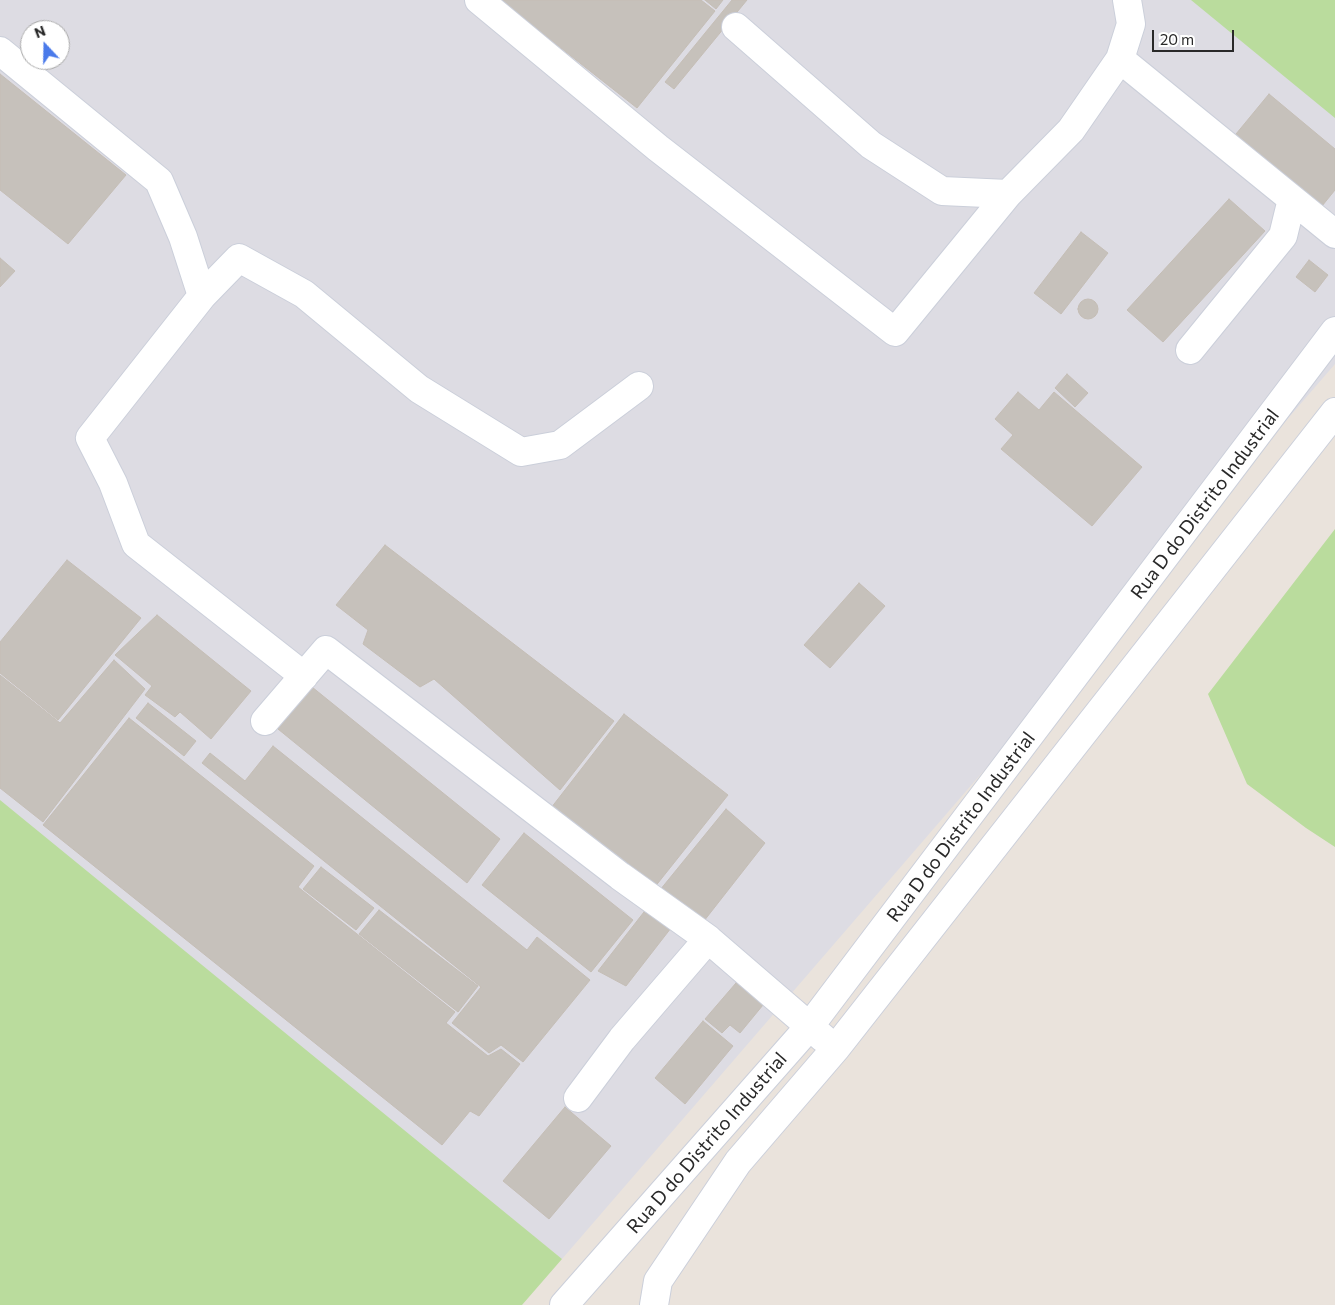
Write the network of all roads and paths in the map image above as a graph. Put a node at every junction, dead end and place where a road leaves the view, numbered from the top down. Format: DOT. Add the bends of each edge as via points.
graph roads {
  1 [pos="479,0"];
  2 [pos="1127,0"];
  3 [pos="736,27"];
  4 [pos="0,51"];
  5 [pos="1120,59"];
  6 [pos="1008,194"];
  7 [pos="1292,199"];
  8 [pos="1335,234"];
  9 [pos="202,296"];
  10 [pos="1335,331"];
  11 [pos="1190,350"];
  12 [pos="639,386"];
  13 [pos="1335,412"];
  14 [pos="304,676"];
  15 [pos="265,722"];
  16 [pos="708,939"];
  17 [pos="809,1027"];
  18 [pos="836,1048"];
  19 [pos="578,1098"];
  20 [pos="564,1305"];
  21 [pos="654,1305"];
  1 -- 6 [label="street" via="658,148 895,332"];
  2 -- 5 [label="street" via="1131,24"];
  3 -- 6 [label="street" via="871,145 942,191"];
  4 -- 9 [label="street" via="159,181 183,237"];
  5 -- 6 [label="street" via="1071,130"];
  5 -- 7 [label="street"];
  7 -- 8 [label="street"];
  7 -- 11 [label="street" via="1283,236"];
  9 -- 12 [label="street" via="239,258 304,294 419,389 521,452 560,445"];
  9 -- 14 [label="street" via="90,438 113,483 136,544"];
  10 -- 17 [label="street, Rua D do Distrito Industrial"];
  13 -- 18 [label="street, Rua D do Distrito Industrial"];
  14 -- 15 [label="street"];
  14 -- 16 [label="street" via="326,650 620,876"];
  16 -- 17 [label="street"];
  16 -- 19 [label="street" via="622,1039"];
  17 -- 18 [label="street"];
  17 -- 20 [label="street, Rua D do Distrito Industrial"];
  18 -- 21 [label="street, Rua D do Distrito Industrial" via="738,1162 658,1281"];
}
